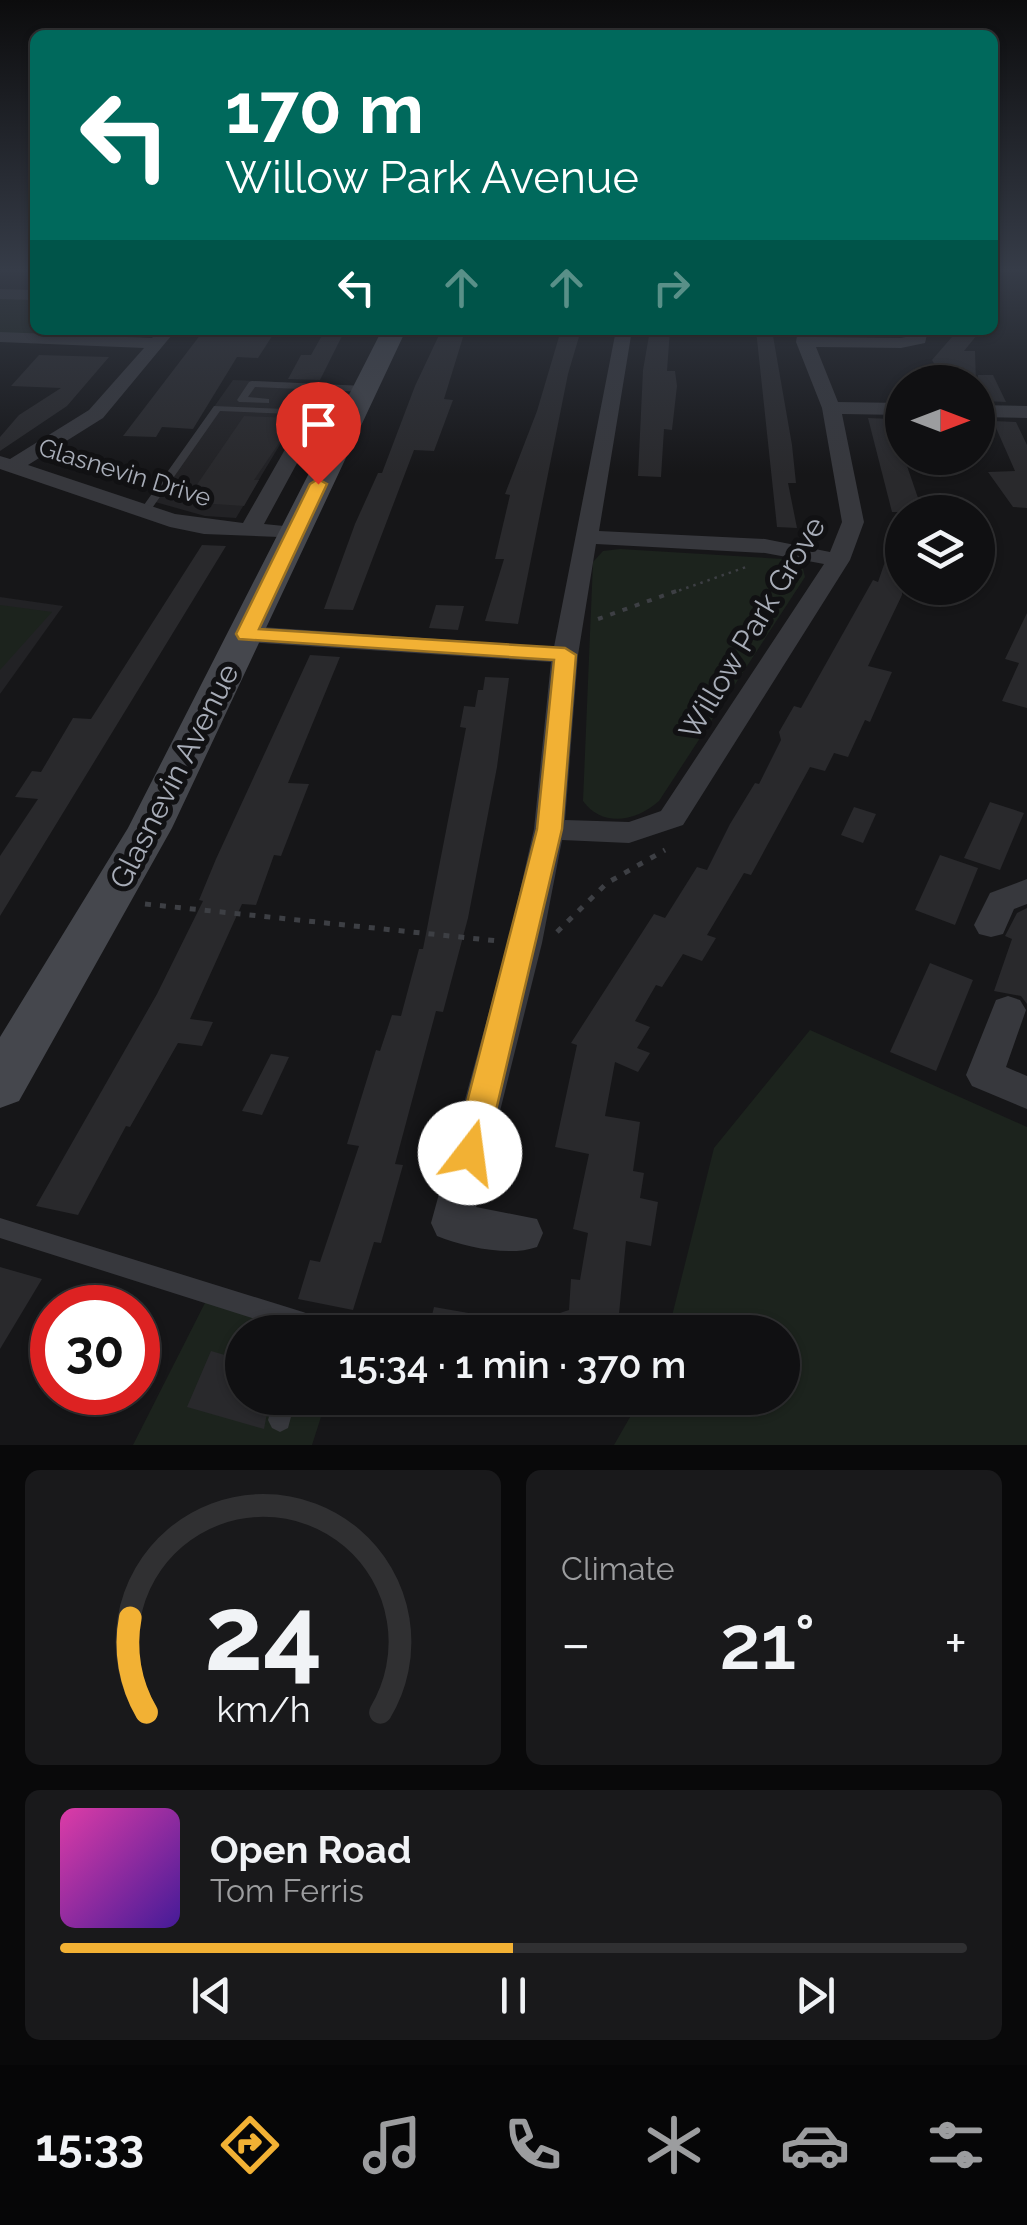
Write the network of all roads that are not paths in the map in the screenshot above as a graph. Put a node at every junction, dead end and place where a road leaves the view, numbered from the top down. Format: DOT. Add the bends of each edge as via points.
graph roads {
  1 [pos="159,339"];
  2 [pos="389,339"];
  3 [pos="622,339"];
  4 [pos="806,339"];
  5 [pos="853,339"];
  6 [pos="918,339"];
  7 [pos="365,388"];
  8 [pos="266,401"];
  9 [pos="831,408"];
  10 [pos="312,409"];
  11 [pos="995,411"];
  12 [pos="1027,412"];
  13 [pos="885,413"];
  14 [pos="352,415"];
  15 [pos="290,456"];
  16 [pos="330,459"];
  17 [pos="6,464"];
  18 [pos="144,512"];
  19 [pos="250,530"];
  20 [pos="296,533"];
  21 [pos="589,538"];
  22 [pos="838,560"];
  23 [pos="246,634"];
  24 [pos="565,655"];
  25 [pos="550,829"];
  26 [pos="1027,891"];
  27 [pos="992,925"];
  28 [pos="1008,1010"];
  29 [pos="0,1085"];
  30 [pos="1027,1093"];
  31 [pos="0,1228"];
  32 [pos="522,1233"];
  33 [pos="277,1315"];
  1 -- 17 [label="street" via="96,414"];
  2 -- 7 [label="main road, Glasnevin Avenue"];
  3 -- 21 [label="street"];
  4 -- 9 [label="street, Willow Park Grove"];
  5 -- 6 [label="street, Willow Park Grove"];
  7 -- 8 [label="lane" via="252,384 242,400"];
  7 -- 14 [label="main road, Glasnevin Avenue"];
  9 -- 13 [label="street"];
  9 -- 22 [label="street, Willow Park Grove" via="853,522"];
  10 -- 14 [label="street"];
  10 -- 15 [label="street"];
  10 -- 18 [label="lane" via="217,408"];
  11 -- 12 [label="street"];
  14 -- 16 [label="main road, Glasnevin Avenue"];
  15 -- 16 [label="street"];
  15 -- 19 [label="street"];
  16 -- 20 [label="main road, Glasnevin Avenue"];
  17 -- 18 [label="street, Glasnevin Drive"];
  18 -- 19 [label="street, Glasnevin Drive"];
  19 -- 20 [label="street, Glasnevin Drive"];
  20 -- 23 [label="main road, Glasnevin Avenue"];
  21 -- 22 [label="street" via="774,547"];
  21 -- 24 [label="street"];
  22 -- 25 [label="street, Willow Park Grove" via="672,818 629,833"];
  23 -- 24 [label="street"];
  23 -- 29 [label="main road, Glasnevin Avenue" via="150,828"];
  24 -- 25 [label="street"];
  25 -- 32 [label="street" via="452,1223"];
  26 -- 27 [label="street" via="1001,901"];
  28 -- 30 [label="street" via="985,1075"];
  31 -- 33 [label="lane"];
}
